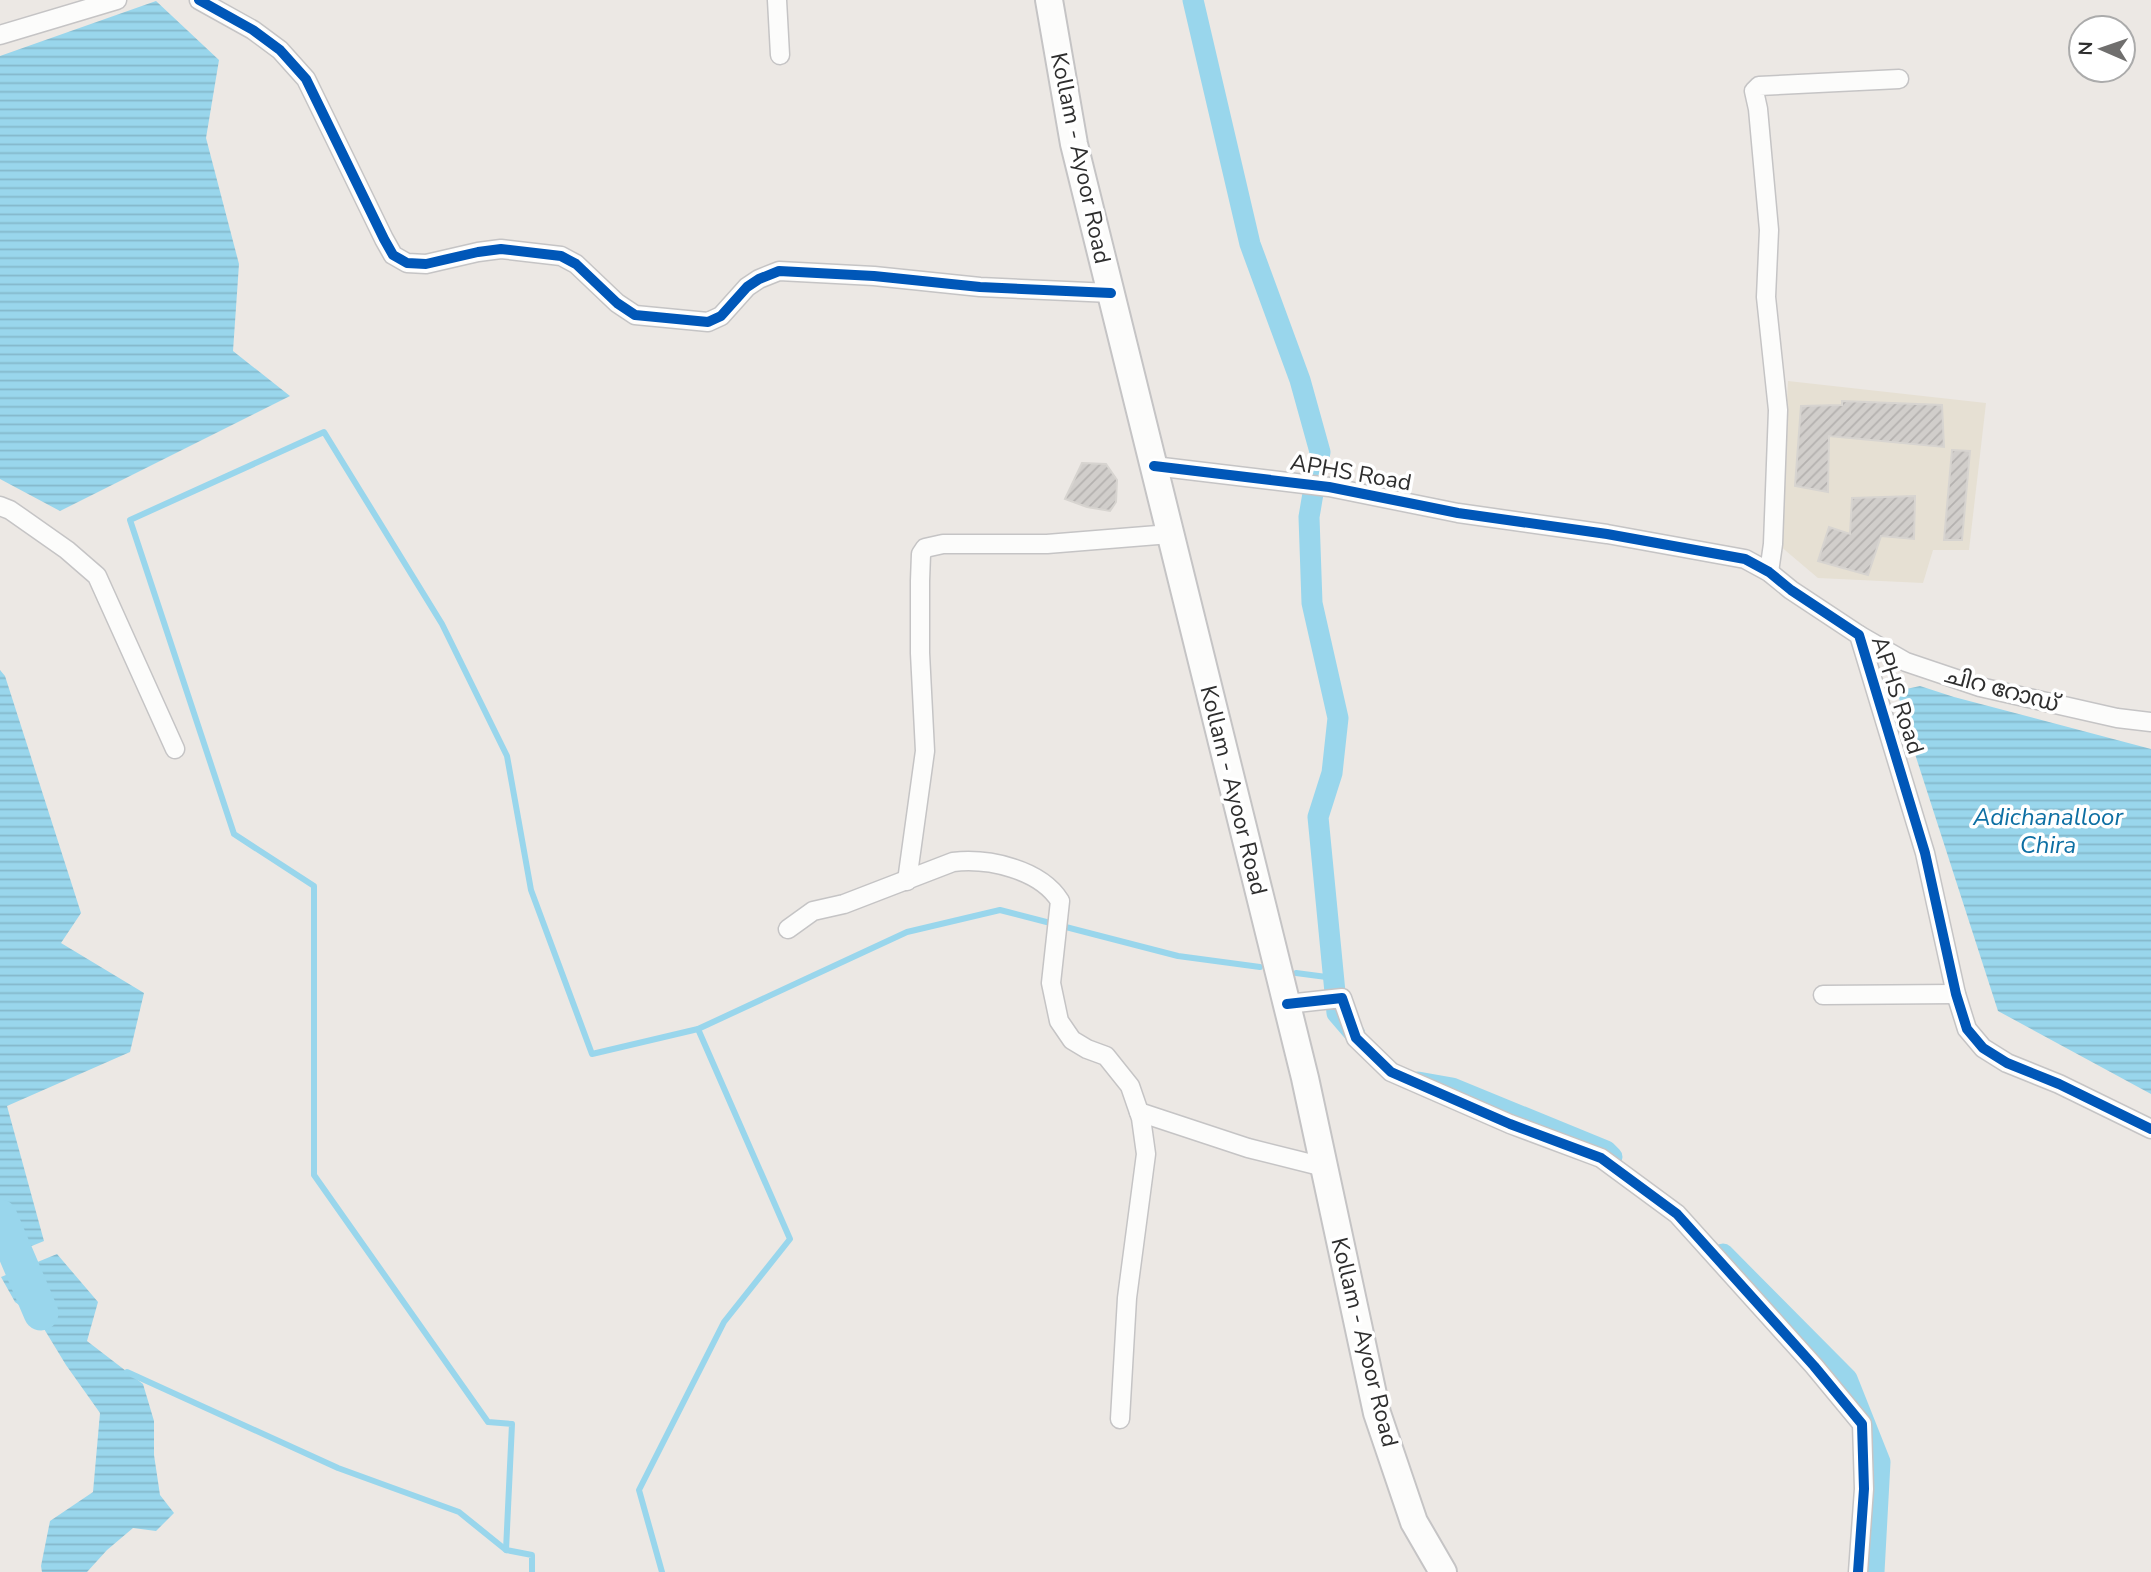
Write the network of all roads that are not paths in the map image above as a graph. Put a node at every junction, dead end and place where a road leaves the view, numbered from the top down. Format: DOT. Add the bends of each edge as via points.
graph roads {
  1 [pos="117,0"];
  2 [pos="199,0"];
  3 [pos="777,0"];
  4 [pos="1049,0"];
  5 [pos="0,35"];
  6 [pos="780,55"];
  7 [pos="1899,79"];
  8 [pos="1111,293"];
  9 [pos="1154,466"];
  10 [pos="0,506"];
  11 [pos="1170,534"];
  12 [pos="1769,572"];
  13 [pos="1859,635"];
  14 [pos="2151,722"];
  15 [pos="175,749"];
  16 [pos="907,881"];
  17 [pos="788,929"];
  18 [pos="1956,994"];
  19 [pos="1823,995"];
  20 [pos="1287,1004"];
  21 [pos="1139,1112"];
  22 [pos="2151,1129"];
  23 [pos="1324,1167"];
  24 [pos="1120,1419"];
  25 [pos="1443,1572"];
  26 [pos="1858,1572"];
  1 -- 5 [label="street"];
  2 -- 8 [label="street" via="253,30 280,50 306,79 384,239 393,255 407,263 426,264 501,249 561,256 635,315 708,322 722,316 747,287 779,271"];
  3 -- 6 [label="street"];
  4 -- 8 [label="main road, Kollam - Ayoor Road" via="1074,144"];
  7 -- 12 [label="street" via="1769,85 1754,91 1769,230 1766,297 1778,410"];
  8 -- 9 [label="main road, Kollam - Ayoor Road"];
  9 -- 11 [label="main road, Kollam - Ayoor Road"];
  9 -- 12 [label="street, APHS Road" via="1329,487 1458,513 1607,534 1745,559"];
  10 -- 15 [label="street" via="67,550 97,576"];
  11 -- 16 [label="street" via="925,548 920,563 920,653 925,751"];
  11 -- 20 [label="main road, Kollam - Ayoor Road"];
  12 -- 13 [label="street, APHS Road"];
  13 -- 14 [label="street, ചിറ റോഡ്" via="1906,662 1980,687"];
  13 -- 18 [label="street, APHS Road" via="1925,853"];
  16 -- 17 [label="street" via="813,911"];
  16 -- 21 [label="street" via="953,862 972,860 1026,873 1053,889 1060,901 1051,983 1059,1021 1072,1040 1106,1056 1130,1086"];
  18 -- 19 [label="street"];
  18 -- 22 [label="street, APHS Road" via="1966,1030 1983,1048"];
  20 -- 23 [label="main road, Kollam - Ayoor Road"];
  20 -- 26 [label="street" via="1342,998 1356,1038 1391,1072 1601,1158 1677,1214 1862,1424 1864,1489"];
  21 -- 23 [label="street"];
  21 -- 24 [label="street" via="1146,1154 1127,1298"];
  23 -- 25 [label="main road, Kollam - Ayoor Road" via="1377,1413 1415,1522"];
}
